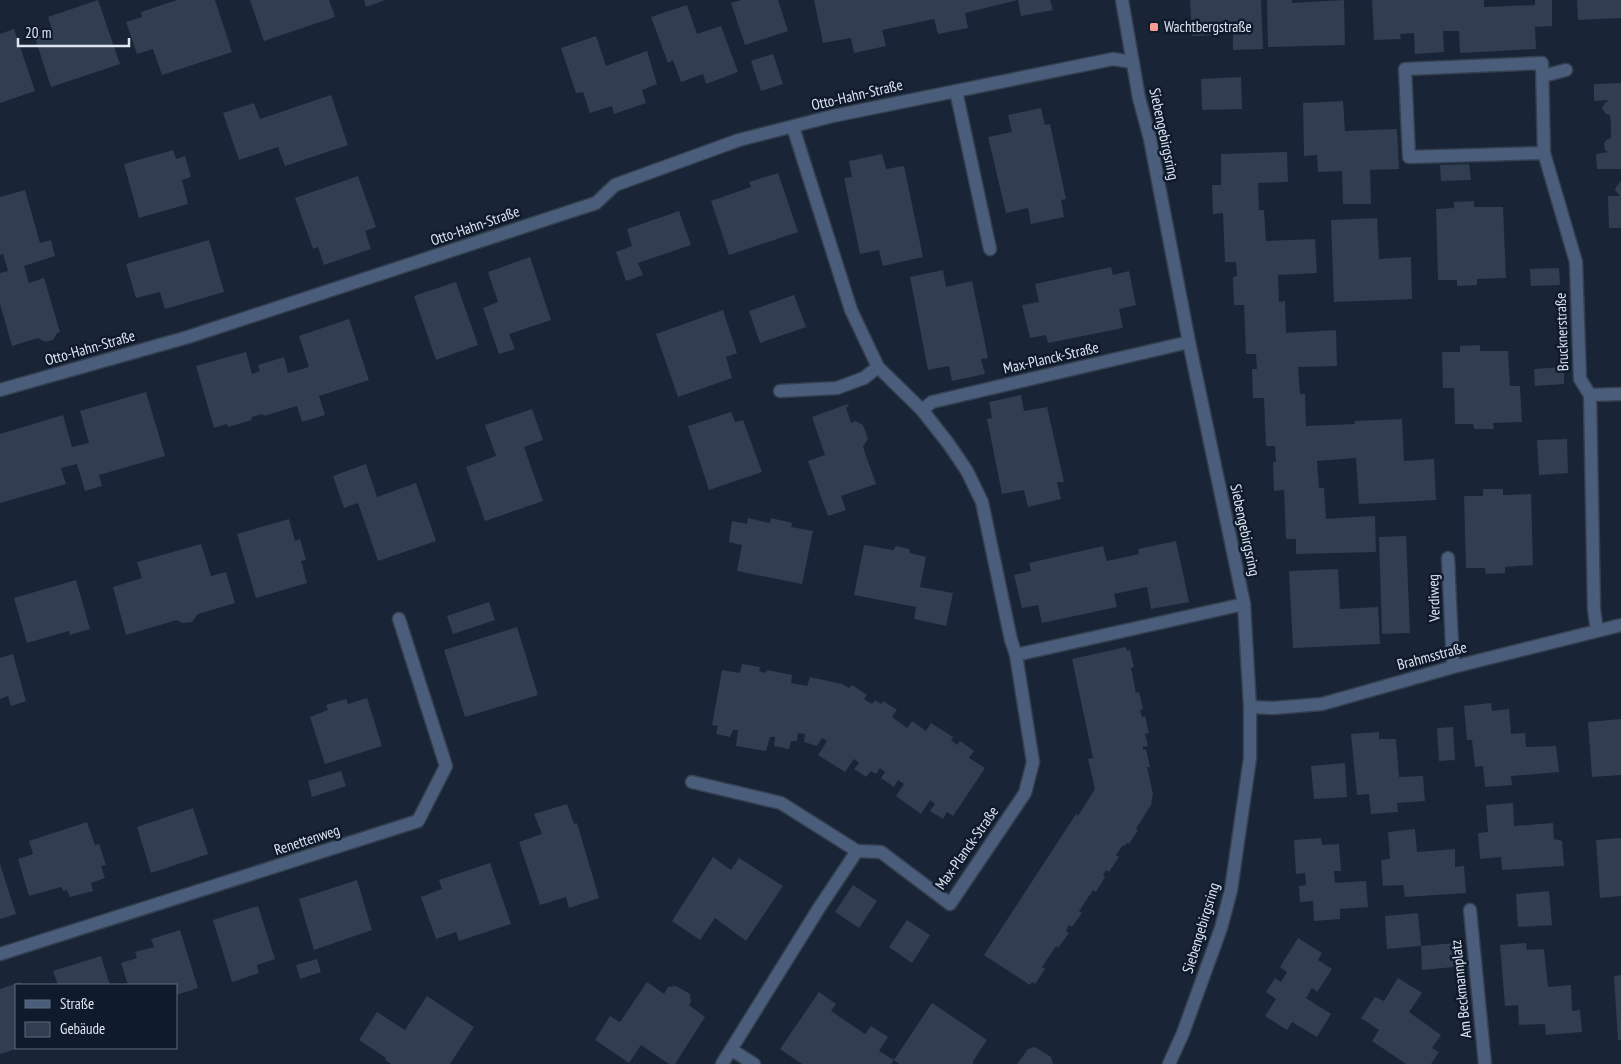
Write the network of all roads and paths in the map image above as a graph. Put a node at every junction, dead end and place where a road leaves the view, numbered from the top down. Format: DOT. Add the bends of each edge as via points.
graph roads {
  1 [pos="1122,0"];
  2 [pos="1133,62"];
  3 [pos="1566,70"];
  4 [pos="1542,76"];
  5 [pos="956,91"];
  6 [pos="792,127"];
  7 [pos="1544,153"];
  8 [pos="990,249"];
  9 [pos="1189,342"];
  10 [pos="878,367"];
  11 [pos="0,390"];
  12 [pos="780,391"];
  13 [pos="1621,394"];
  14 [pos="1590,395"];
  15 [pos="922,410"];
  16 [pos="1448,558"];
  17 [pos="1244,604"];
  18 [pos="399,619"];
  19 [pos="1621,625"];
  20 [pos="1597,632"];
  21 [pos="1016,655"];
  22 [pos="1453,667"];
  23 [pos="1250,707"];
  24 [pos="692,782"];
  25 [pos="857,851"];
  26 [pos="1470,910"];
  27 [pos="0,954"];
  28 [pos="732,1050"];
  29 [pos="722,1064"];
  30 [pos="754,1064"];
  31 [pos="1168,1064"];
  32 [pos="1485,1064"];
  1 -- 2 [label="street, Siebengebirgsring"];
  2 -- 5 [label="street, Otto-Hahn-Straße" via="1113,59"];
  2 -- 9 [label="street, Siebengebirgsring"];
  3 -- 4 [label="street"];
  4 -- 7 [label="street, Brucknerstraße"];
  4 -- 7 [label="street" via="1542,64 1405,69 1409,157"];
  5 -- 6 [label="street, Otto-Hahn-Straße"];
  5 -- 8 [label="street"];
  6 -- 10 [label="street, Max-Planck-Straße" via="851,310"];
  6 -- 11 [label="street, Otto-Hahn-Straße" via="739,140 615,185 596,203 378,276 188,337"];
  7 -- 14 [label="street, Brucknerstraße" via="1576,262 1580,379"];
  9 -- 15 [label="street, Max-Planck-Straße" via="932,402"];
  9 -- 17 [label="street, Siebengebirgsring"];
  10 -- 12 [label="street" via="864,378 837,388"];
  10 -- 15 [label="street, Max-Planck-Straße"];
  13 -- 14 [label="street"];
  14 -- 20 [label="street, Brucknerstraße"];
  15 -- 21 [label="street, Max-Planck-Straße" via="968,471 982,502"];
  16 -- 22 [label="street, Verdiweg"];
  17 -- 21 [label="street"];
  17 -- 23 [label="street, Siebengebirgsring"];
  18 -- 27 [label="street, Renettenweg" via="446,766 418,821"];
  19 -- 20 [label="street, Brahmsstraße"];
  20 -- 22 [label="street, Brahmsstraße"];
  21 -- 25 [label="street, Max-Planck-Straße" via="1033,762 1025,793 950,904 881,852"];
  22 -- 23 [label="street, Brahmsstraße" via="1322,704"];
  23 -- 31 [label="street, Siebengebirgsring" via="1250,758 1231,890 1221,928 1183,1033"];
  24 -- 25 [label="street" via="781,803"];
  25 -- 28 [label="street"];
  26 -- 32 [label="street, Am Beckmannplatz"];
  28 -- 29 [label="street"];
  28 -- 30 [label="street"];
}
